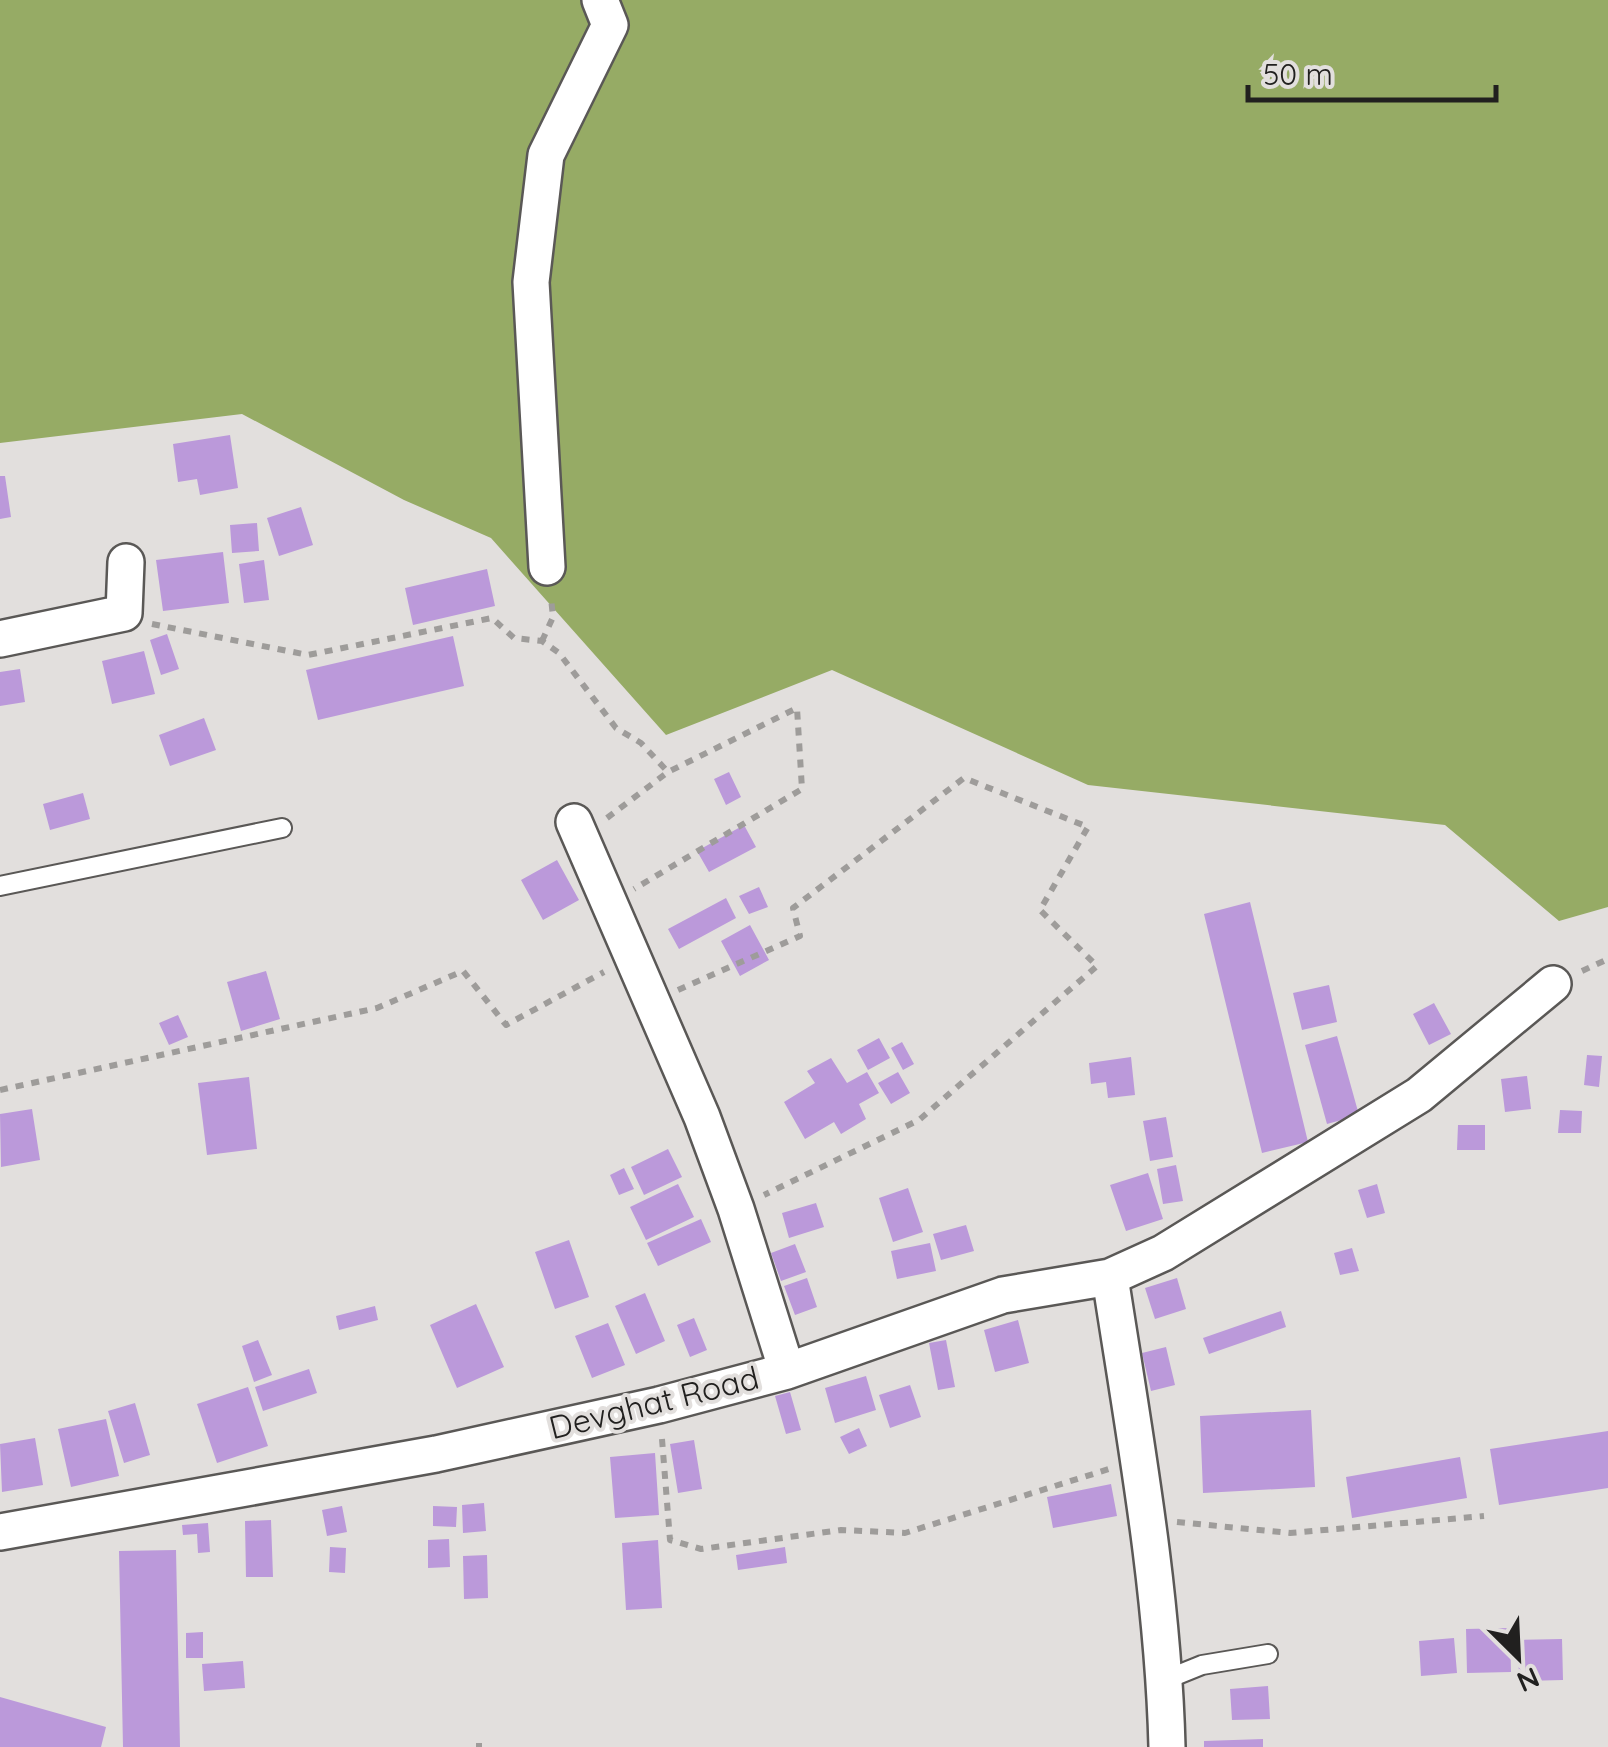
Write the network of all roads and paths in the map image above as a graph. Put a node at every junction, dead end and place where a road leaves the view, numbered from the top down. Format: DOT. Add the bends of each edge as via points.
graph roads {
  1 [pos="600,0"];
  2 [pos="126,562"];
  3 [pos="546,567"];
  4 [pos="124,613"];
  5 [pos="0,638"];
  6 [pos="542,641"];
  7 [pos="668,772"];
  8 [pos="574,822"];
  9 [pos="282,828"];
  10 [pos="588,857"];
  11 [pos="0,886"];
  12 [pos="617,924"];
  13 [pos="632,957"];
  14 [pos="1554,984"];
  15 [pos="653,1001"];
  16 [pos="0,1090"];
  17 [pos="736,1208"];
  18 [pos="1110,1277"];
  19 [pos="787,1371"];
  20 [pos="659,1405"];
  21 [pos="1138,1460"];
  22 [pos="1484,1516"];
  23 [pos="1146,1519"];
  24 [pos="0,1532"];
  25 [pos="1268,1654"];
  26 [pos="1165,1680"];
  27 [pos="1167,1747"];
  1 -- 3 [label="street" via="610,25 546,154 531,282"];
  2 -- 4 [label="street"];
  3 -- 6 [label="path" via="553,616"];
  4 -- 5 [label="street"];
  4 -- 6 [label="path" via="162,628 308,655 492,618 514,638"];
  6 -- 7 [label="path" via="559,653 616,728"];
  7 -- 10 [label="path" via="592,830"];
  7 -- 12 [label="path" via="797,708 802,789 631,891"];
  8 -- 10 [label="street, Devghat Road"];
  9 -- 11 [label="lane"];
  10 -- 12 [label="street, Devghat Road"];
  12 -- 13 [label="street, Devghat Road"];
  13 -- 15 [label="street, Devghat Road"];
  13 -- 16 [label="path" via="506,1025 463,972 377,1008"];
  14 -- 18 [label="street" via="1420,1096 1164,1252"];
  15 -- 17 [label="street, Devghat Road"];
  15 -- 17 [label="path" via="800,936 793,908 964,778 1088,828 1040,910 1096,966 919,1120"];
  17 -- 19 [label="street, Devghat Road"];
  18 -- 19 [label="street" via="1003,1295"];
  18 -- 21 [label="street"];
  19 -- 20 [label="street, Devghat Road"];
  20 -- 21 [label="path" via="670,1540 701,1549 841,1530 906,1534"];
  20 -- 24 [label="street, Devghat Road" via="436,1454"];
  21 -- 23 [label="street"];
  22 -- 23 [label="path" via="1290,1533"];
  23 -- 26 [label="street"];
  25 -- 26 [label="lane" via="1202,1665"];
  26 -- 27 [label="street"];
}
